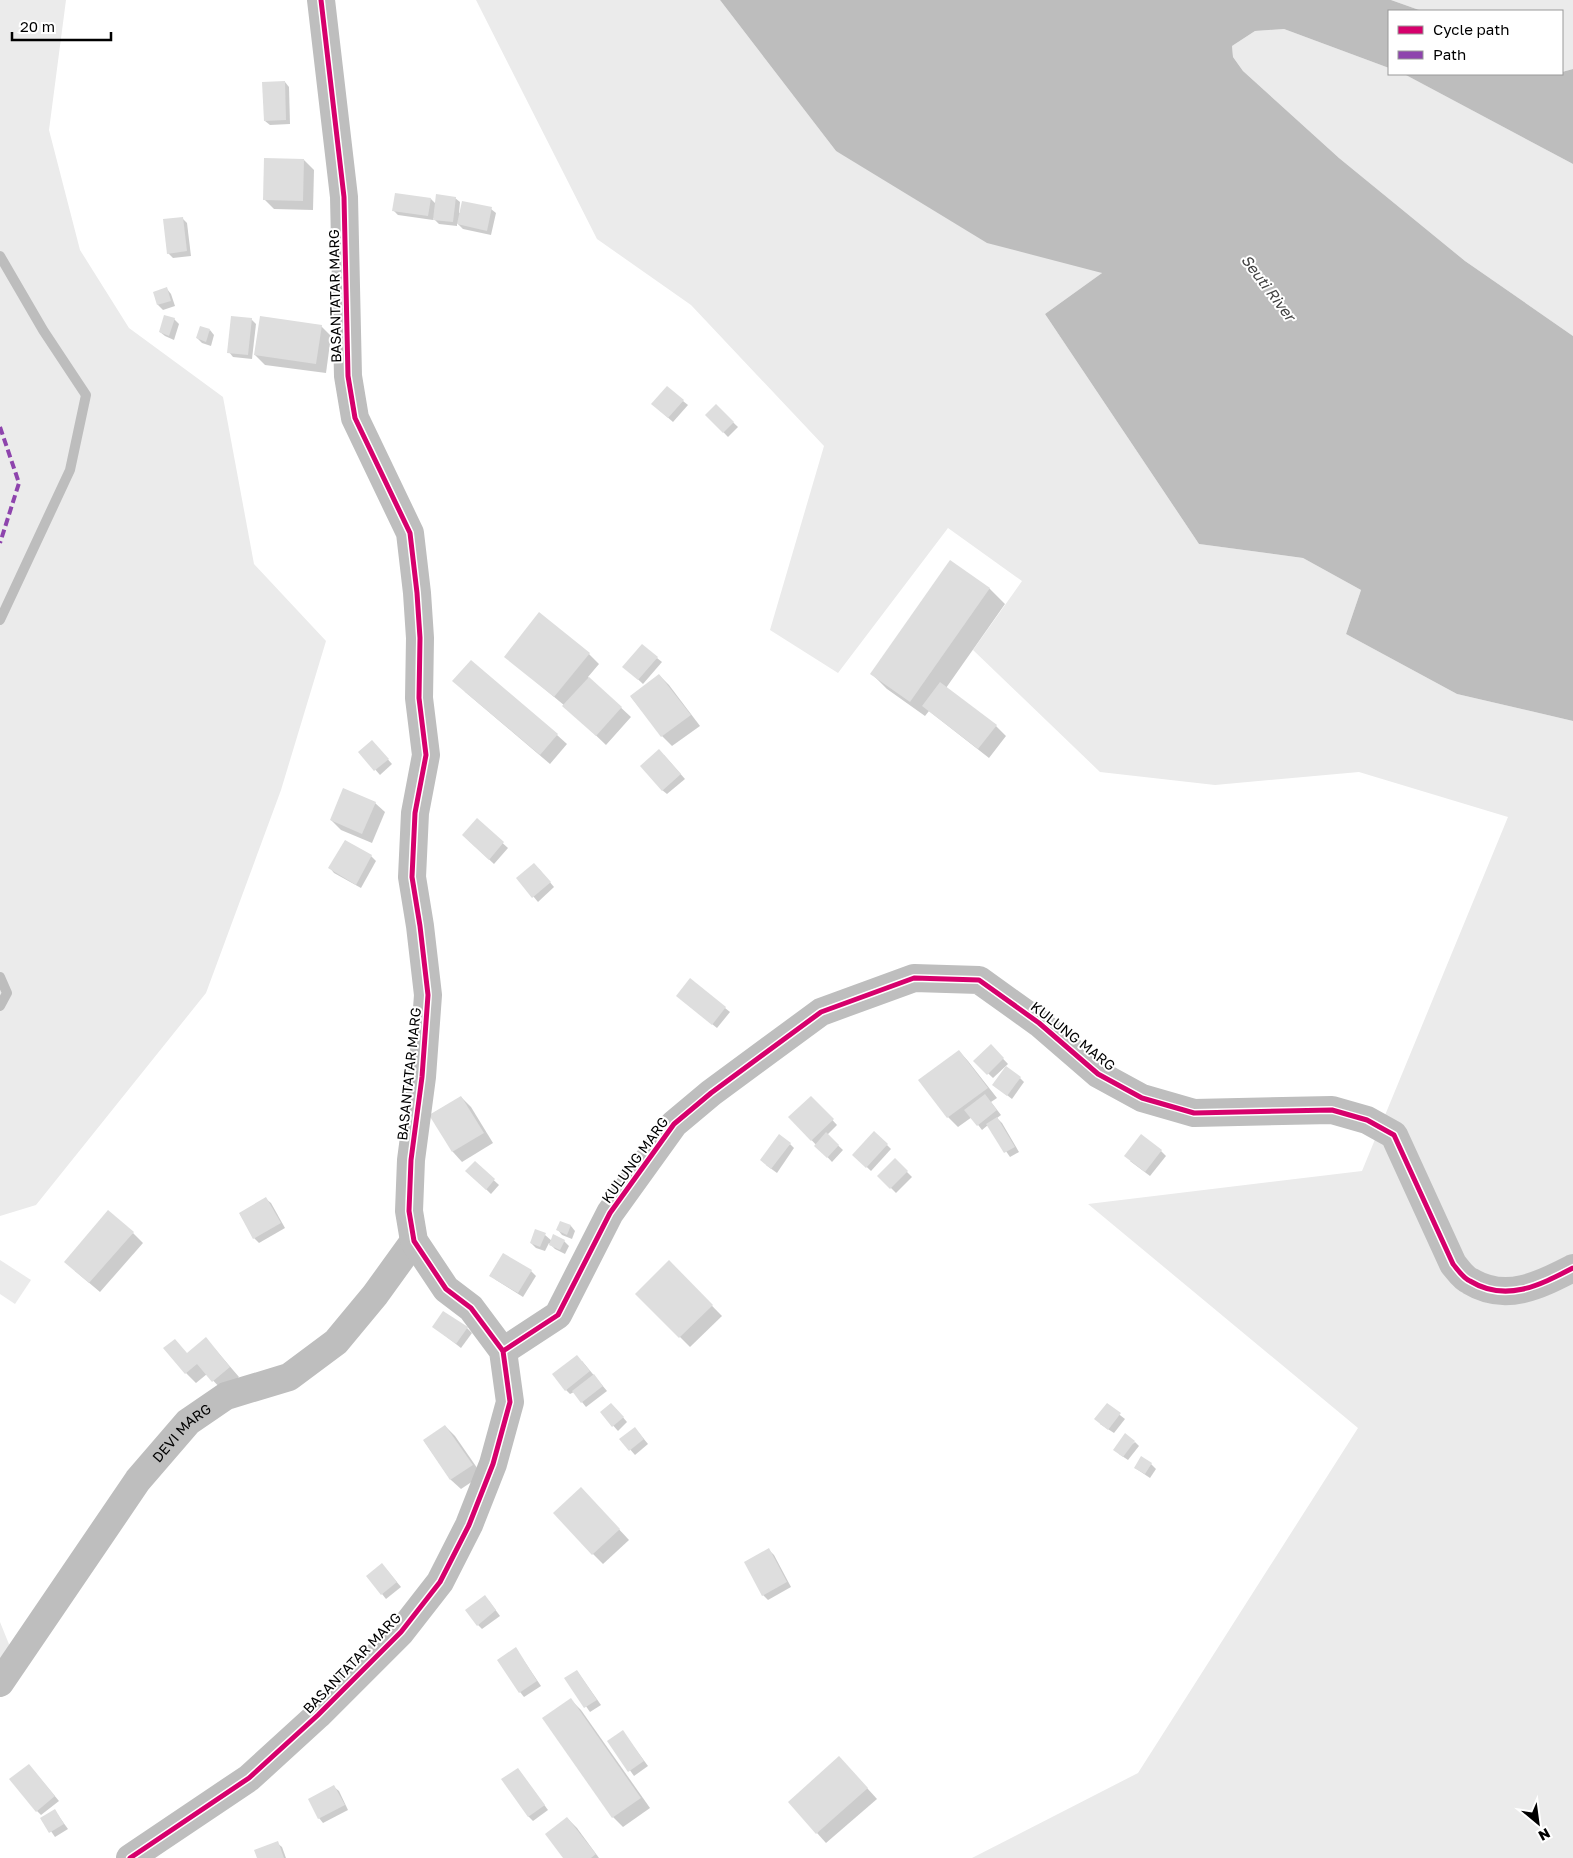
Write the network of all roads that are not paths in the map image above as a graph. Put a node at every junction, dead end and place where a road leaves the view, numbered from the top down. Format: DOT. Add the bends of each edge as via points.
graph roads {
  1 [pos="321,0"];
  2 [pos="414,1241"];
  3 [pos="1573,1268"];
  4 [pos="503,1351"];
  5 [pos="0,1683"];
  6 [pos="133,1857"];
  1 -- 2 [label="street, BASANTATAR MARG" via="344,198 348,376 355,418 410,533 417,593 419,698 426,755 415,813 412,877 428,995 411,1160 409,1211"];
  2 -- 4 [label="street, BASANTATAR MARG" via="446,1289 472,1308"];
  2 -- 5 [label="street, DEVI MARG" via="336,1342 288,1377 226,1396 188,1422 138,1480"];
  3 -- 4 [label="street, KULUNG MARG" via="1540,1286 1514,1292 1491,1290 1469,1281 1453,1264 1394,1135 1367,1120 1332,1110 1194,1113 1142,1098 1098,1074 1039,1022 979,980 914,978 821,1012 674,1124 610,1213 558,1315"];
  4 -- 6 [label="street, BASANTATAR MARG" via="510,1402 493,1464 469,1525 440,1582 401,1632 250,1778"];
}
